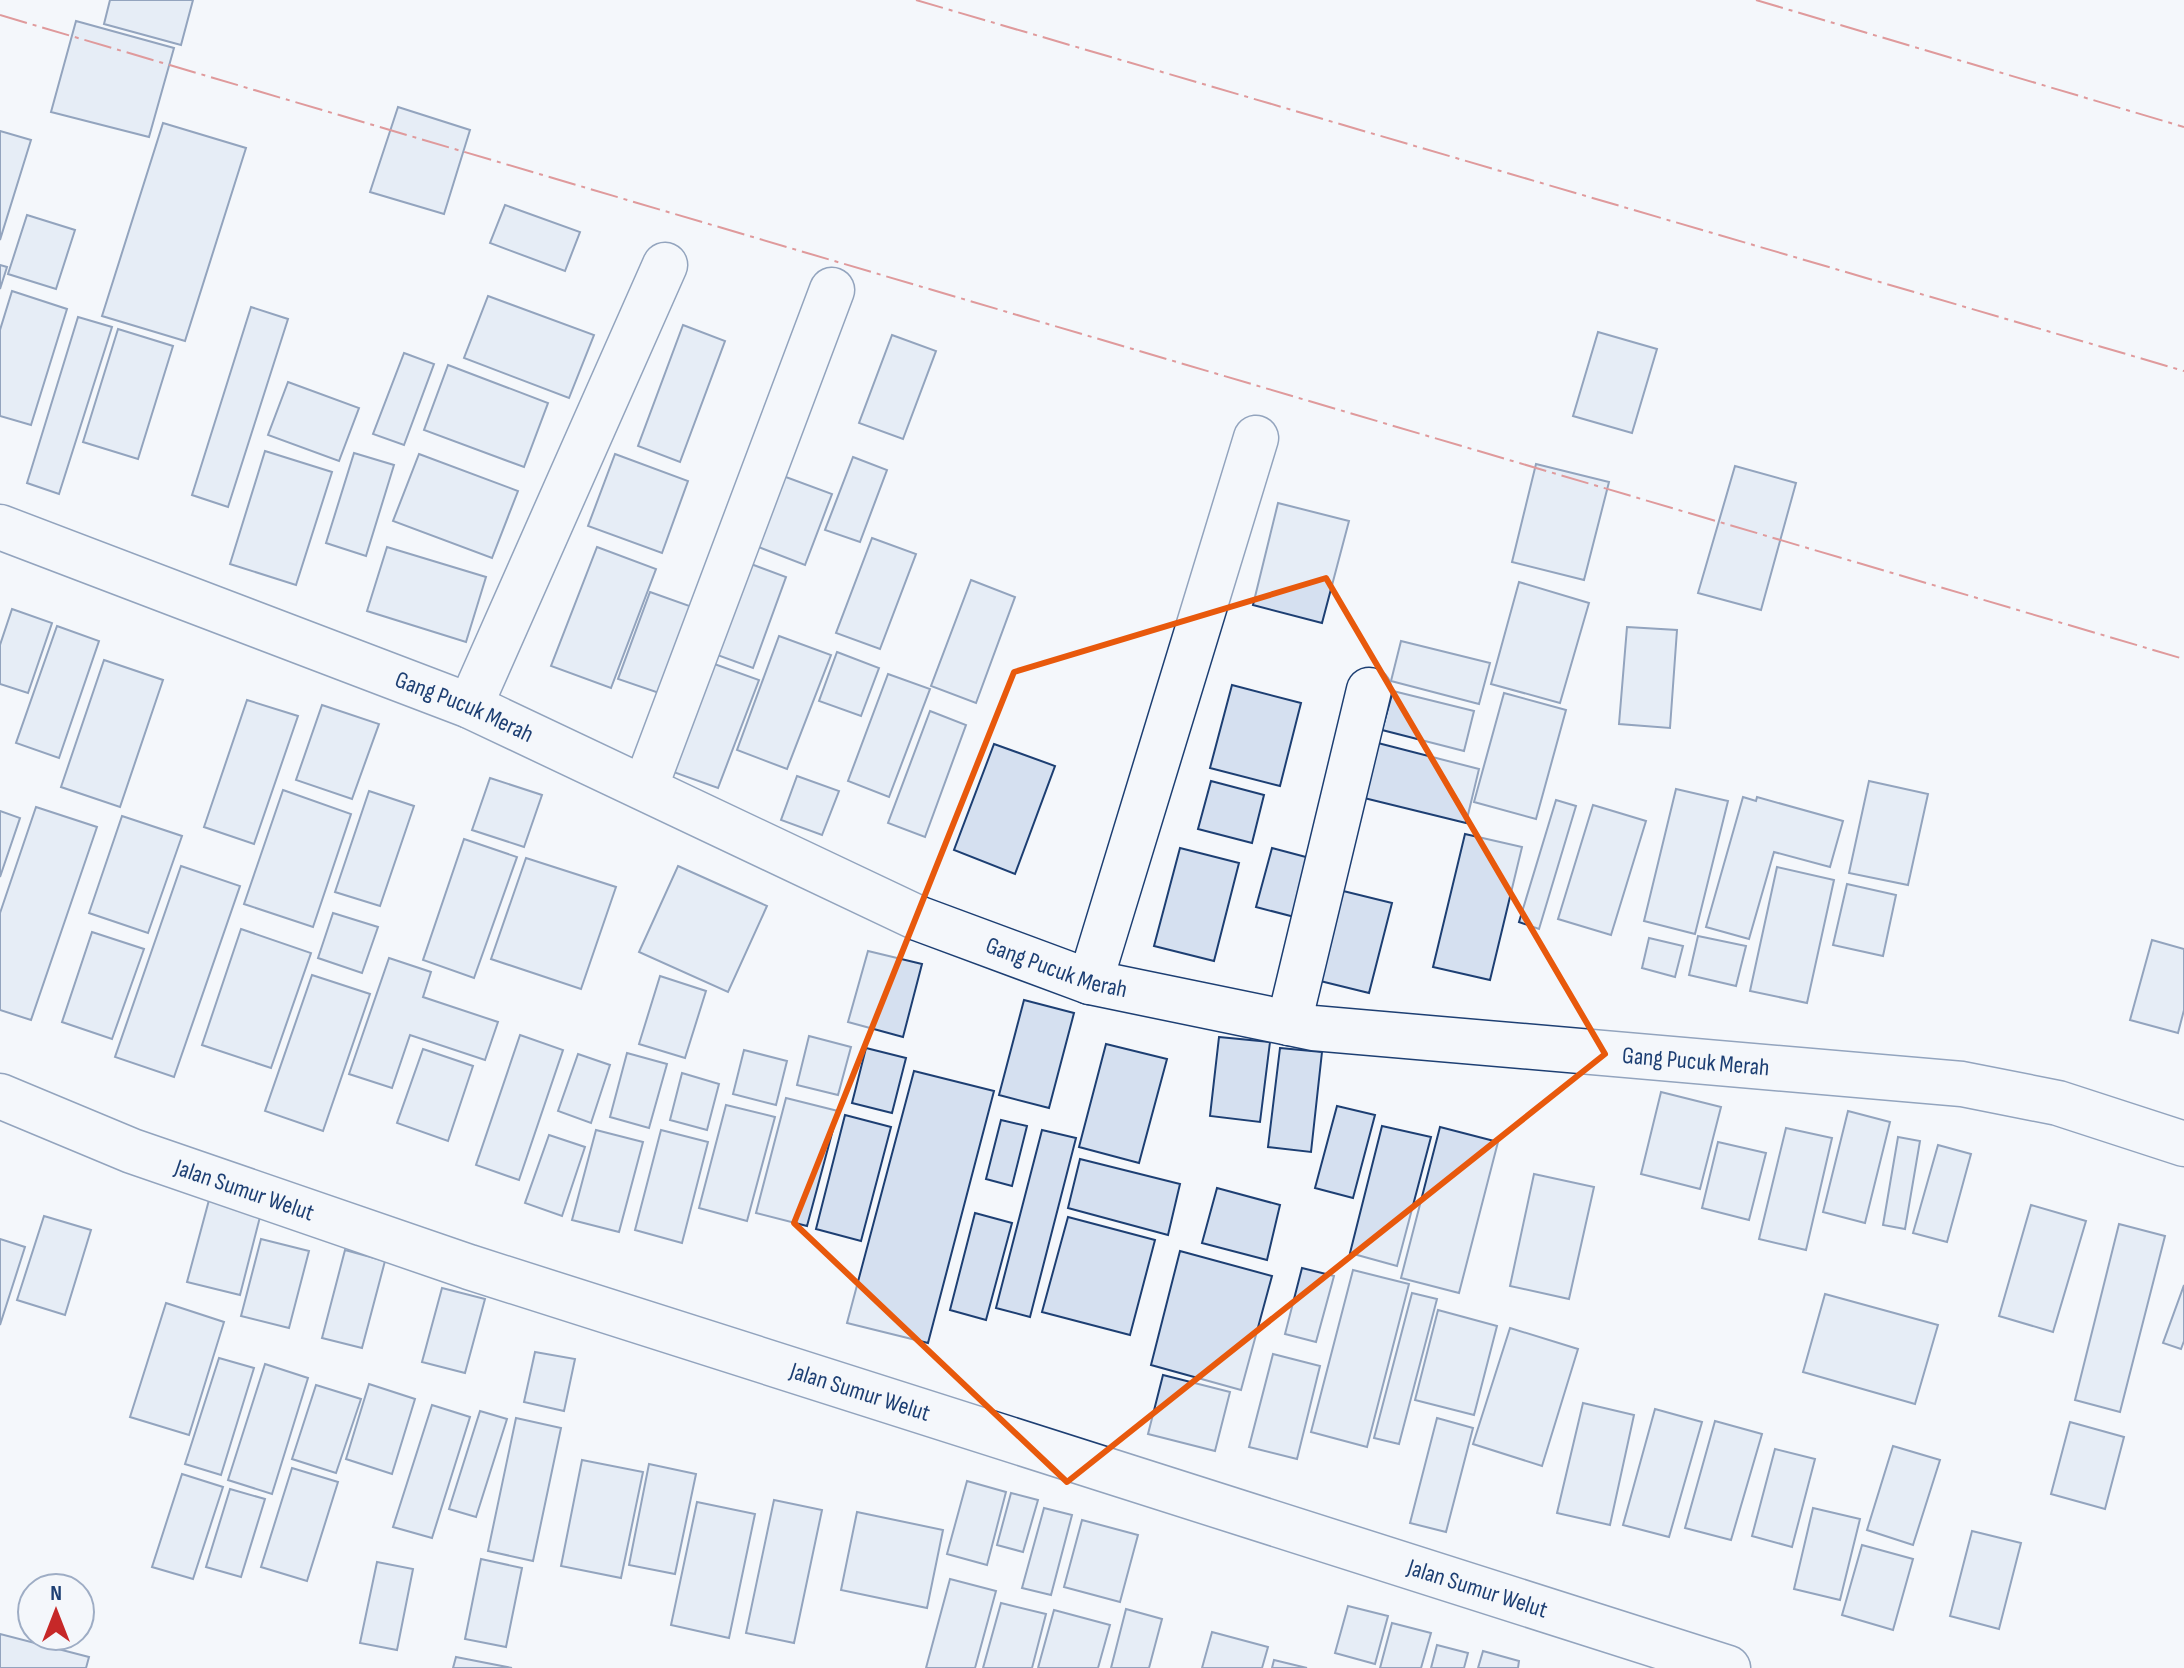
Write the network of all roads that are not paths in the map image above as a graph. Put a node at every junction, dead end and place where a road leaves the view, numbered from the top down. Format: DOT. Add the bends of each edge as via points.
graph roads {
  1 [pos="665,265"];
  2 [pos="832,290"];
  3 [pos="1256,438"];
  4 [pos="0,527"];
  5 [pos="1369,690"];
  6 [pos="470,706"];
  7 [pos="645,788"];
  8 [pos="1090,982"];
  9 [pos="1289,1023"];
  10 [pos="0,1096"];
  11 [pos="2184,1144"];
  12 [pos="1728,1668"];
  1 -- 6 [label="street"];
  2 -- 7 [label="street"];
  3 -- 8 [label="street"];
  4 -- 6 [label="street, Gang Pucuk Merah"];
  5 -- 9 [label="street"];
  6 -- 7 [label="street, Gang Pucuk Merah"];
  7 -- 8 [label="street, Gang Pucuk Merah" via="920,919"];
  8 -- 9 [label="street, Gang Pucuk Merah"];
  9 -- 11 [label="street, Gang Pucuk Merah" via="1962,1084 2058,1103"];
  10 -- 12 [label="street, Jalan Sumur Welut" via="132,1151 469,1267"];
}
